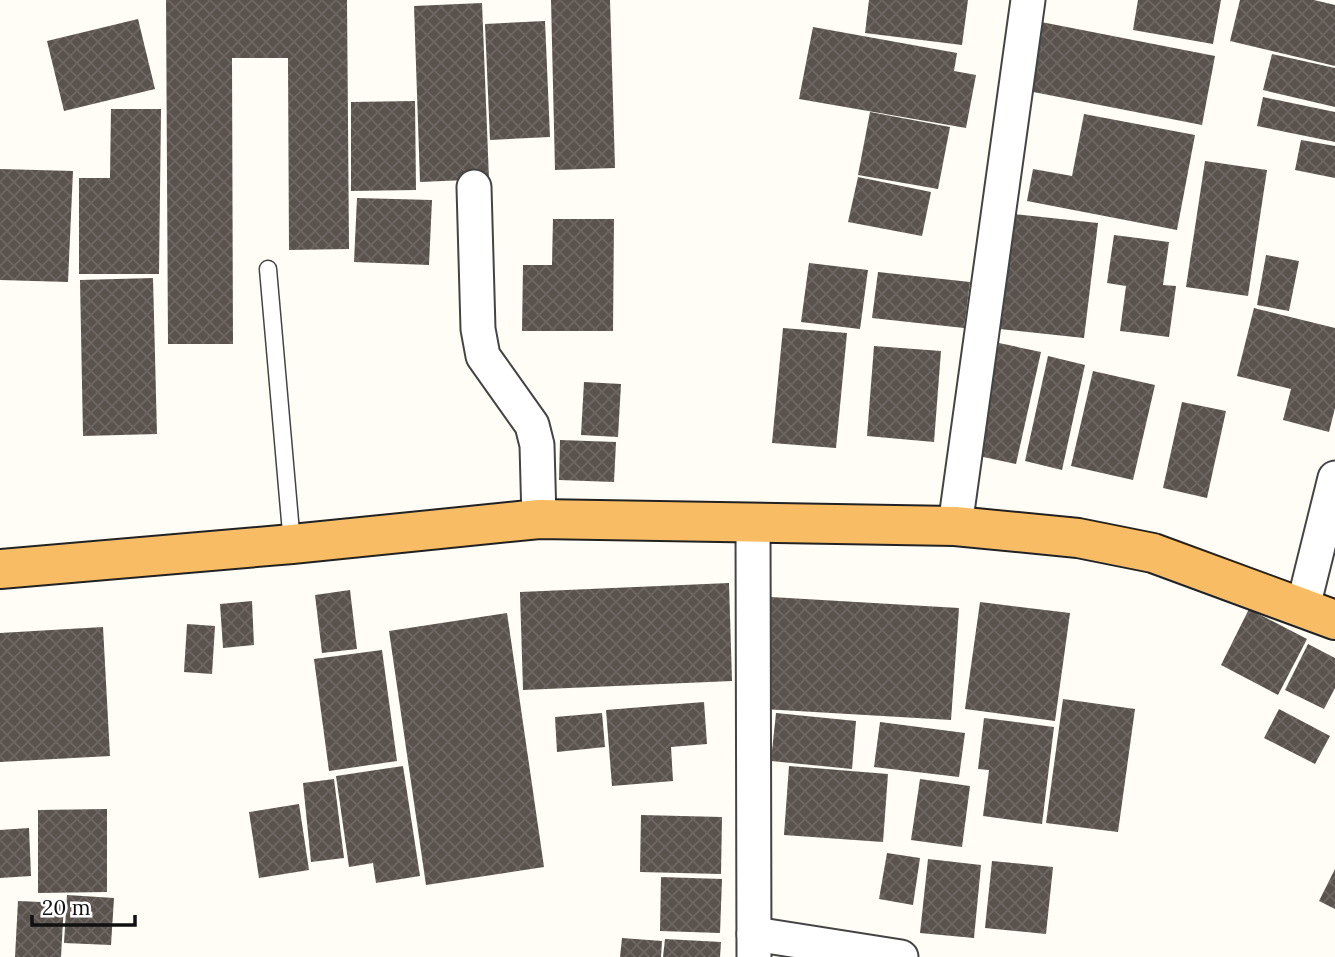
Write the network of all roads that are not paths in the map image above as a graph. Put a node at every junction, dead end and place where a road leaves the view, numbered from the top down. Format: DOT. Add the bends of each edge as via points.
graph roads {
  1 [pos="1028,0"];
  2 [pos="474,187"];
  3 [pos="268,269"];
  4 [pos="1335,478"];
  5 [pos="538,519"];
  6 [pos="753,524"];
  7 [pos="955,526"];
  8 [pos="292,544"];
  9 [pos="0,569"];
  10 [pos="1319,613"];
  11 [pos="754,946"];
  12 [pos="901,957"];
  1 -- 7 [label="street"];
  2 -- 5 [label="street" via="478,329 483,356 532,425 537,445"];
  3 -- 8 [label="lane"];
  4 -- 10 [label="street"];
  5 -- 6 [label="highway"];
  5 -- 8 [label="highway"];
  6 -- 7 [label="highway"];
  6 -- 11 [label="street"];
  7 -- 10 [label="highway" via="1078,538 1153,554"];
  8 -- 9 [label="highway"];
  11 -- 12 [label="street"];
}
